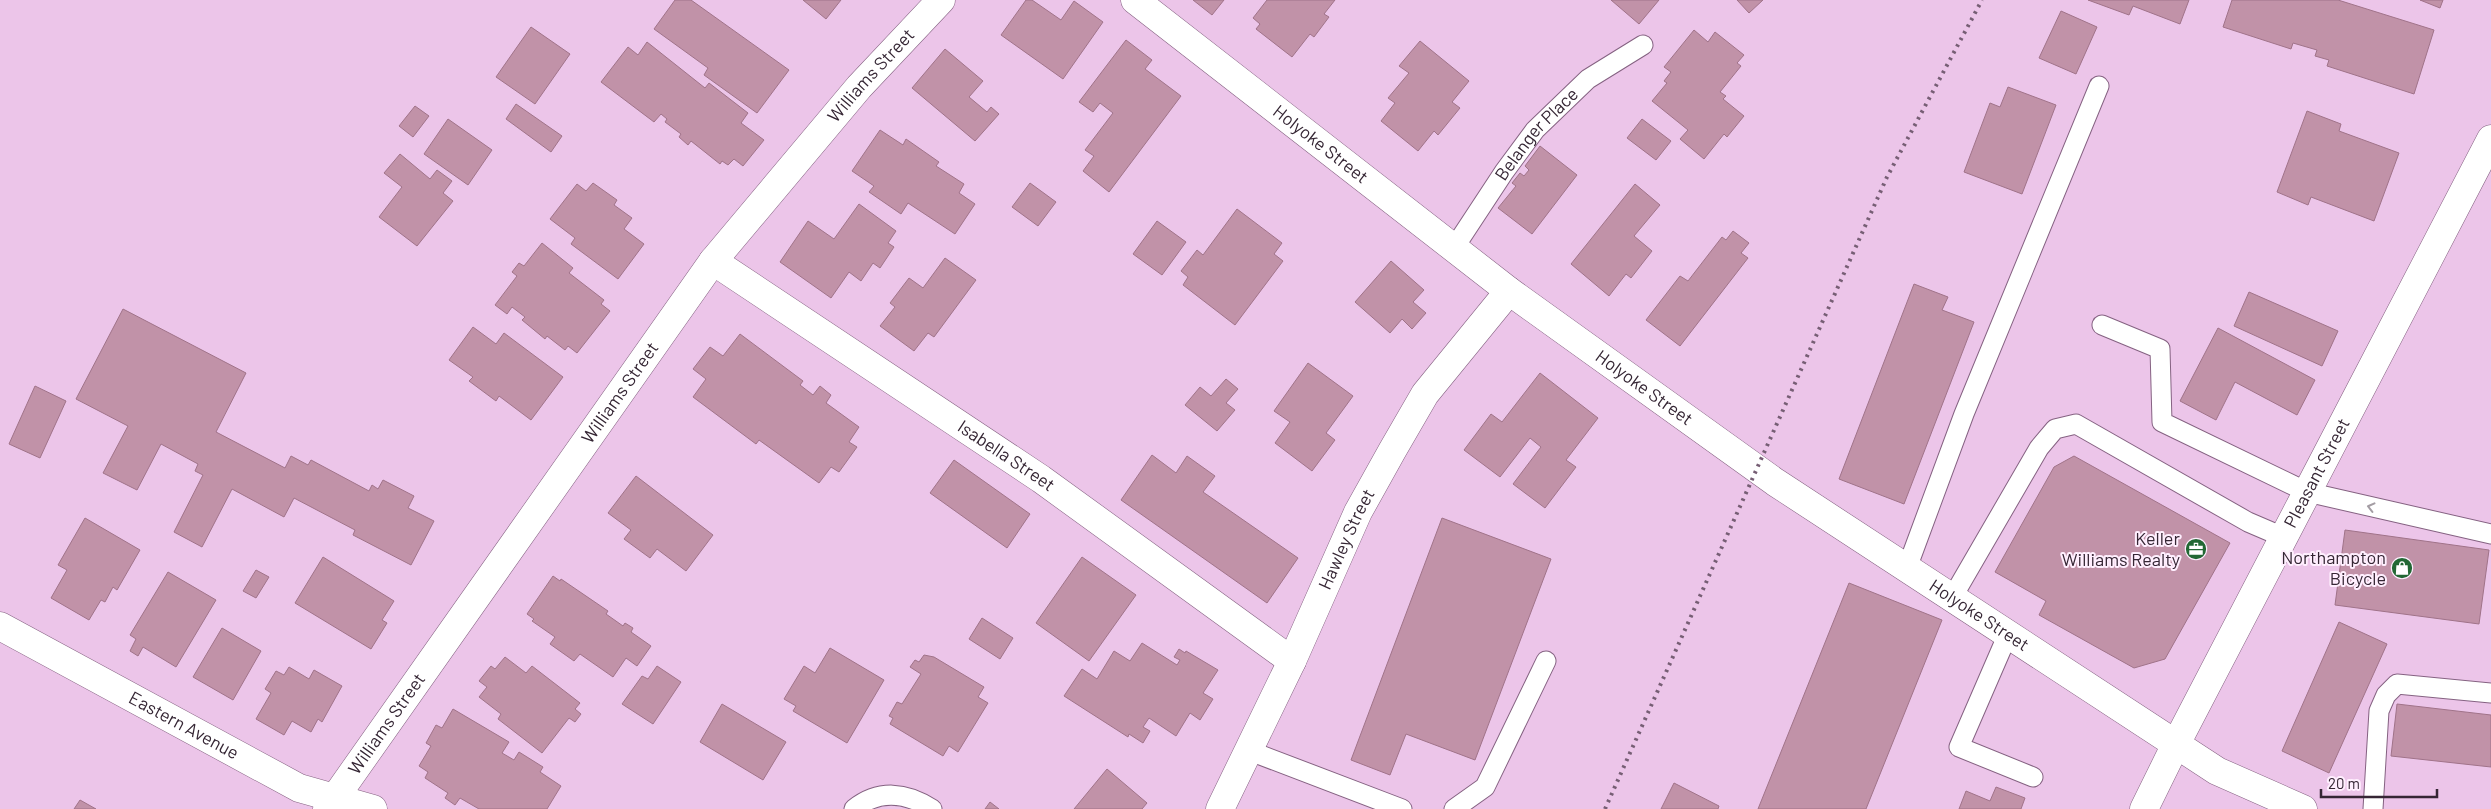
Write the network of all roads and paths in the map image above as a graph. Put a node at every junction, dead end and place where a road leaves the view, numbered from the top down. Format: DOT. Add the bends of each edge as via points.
graph roads {
  1 [pos="941,0"];
  2 [pos="1135,0"];
  3 [pos="1643,45"];
  4 [pos="2099,86"];
  5 [pos="2491,140"];
  6 [pos="1454,248"];
  7 [pos="713,261"];
  8 [pos="1509,291"];
  9 [pos="2102,325"];
  10 [pos="2307,492"];
  11 [pos="2491,534"];
  12 [pos="2284,537"];
  13 [pos="1907,568"];
  14 [pos="1952,598"];
  15 [pos="0,626"];
  16 [pos="2008,634"];
  17 [pos="1292,661"];
  18 [pos="1546,662"];
  19 [pos="2491,693"];
  20 [pos="2176,744"];
  21 [pos="1250,751"];
  22 [pos="2033,777"];
  23 [pos="330,804"];
  24 [pos="373,809"];
  25 [pos="854,809"];
  26 [pos="932,809"];
  27 [pos="1220,809"];
  28 [pos="1402,809"];
  29 [pos="1454,809"];
  30 [pos="2144,809"];
  31 [pos="2303,809"];
  32 [pos="2373,809"];
  1 -- 7 [label="street, Williams Street" via="860,87"];
  2 -- 6 [label="street, Holyoke Street"];
  3 -- 6 [label="lane, Belanger Place" via="1588,79 1535,130"];
  4 -- 13 [label="lane" via="1964,414"];
  5 -- 10 [label="street, Pleasant Street"];
  6 -- 8 [label="street, Holyoke Street"];
  7 -- 17 [label="street, Isabella Street" via="1040,479"];
  7 -- 23 [label="street, Williams Street"];
  8 -- 13 [label="street, Holyoke Street" via="1775,482"];
  8 -- 17 [label="street, Hawley Street" via="1425,394 1396,443 1358,512"];
  9 -- 10 [label="lane" via="2160,349 2162,422"];
  11 -- 10 [label="lane, one-way"];
  10 -- 12 [label="street, Pleasant Street"];
  12 -- 14 [label="lane" via="2248,522 2076,424 2056,429 2039,448"];
  12 -- 20 [label="street, Pleasant Street"];
  13 -- 14 [label="street, Holyoke Street"];
  14 -- 16 [label="street, Holyoke Street"];
  15 -- 23 [label="street, Eastern Avenue"];
  16 -- 20 [label="street, Holyoke Street"];
  16 -- 22 [label="lane" via="1959,747"];
  17 -- 21 [label="street, Hawley Street"];
  18 -- 29 [label="lane" via="1485,787"];
  19 -- 32 [label="lane" via="2397,684 2386,695 2379,711"];
  20 -- 30 [label="street, Pleasant Street"];
  20 -- 31 [label="street, Holyoke Street" via="2217,771"];
  21 -- 27 [label="street, Hawley Street"];
  21 -- 28 [label="lane"];
  23 -- 24 [label="street, Eastern Avenue" via="366,805"];
  25 -- 26 [label="lane" via="864,800 900,794"];
}
